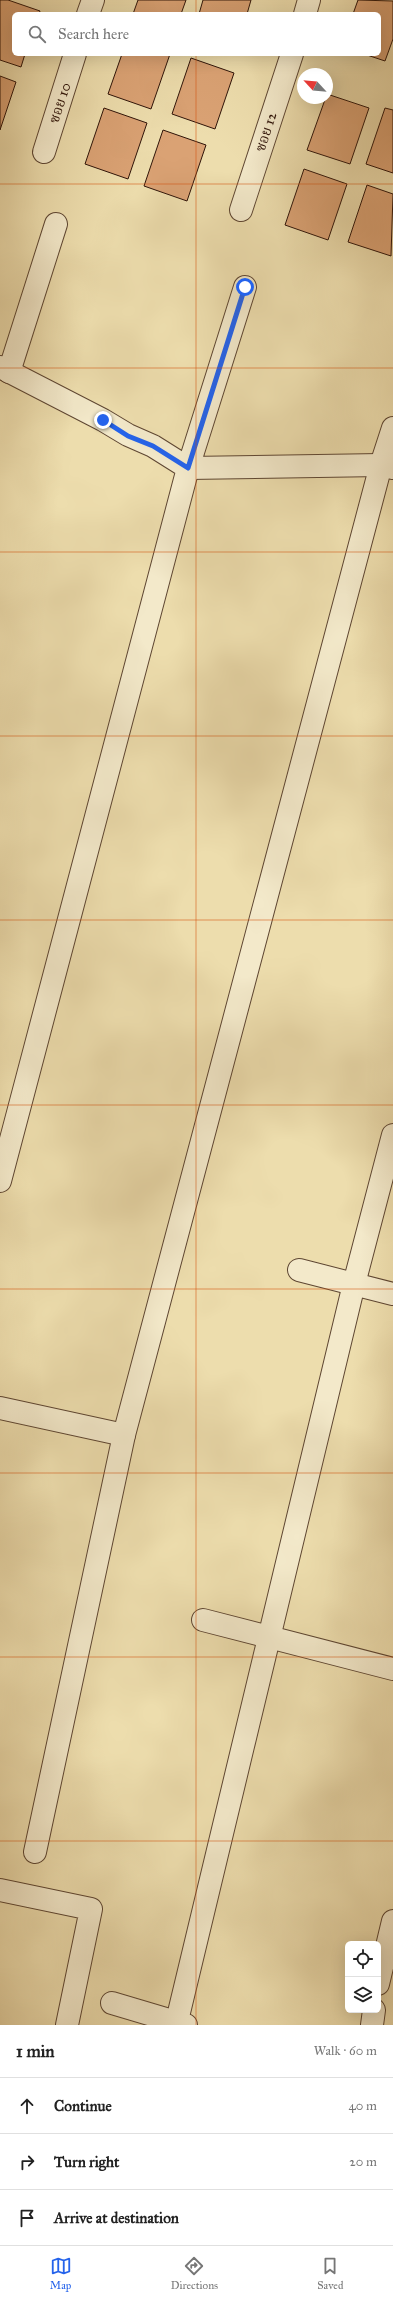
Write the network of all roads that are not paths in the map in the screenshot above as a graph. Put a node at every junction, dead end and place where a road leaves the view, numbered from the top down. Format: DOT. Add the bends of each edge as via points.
graph roads {
  1 [pos="93,0"];
  2 [pos="309,0"];
  3 [pos="89,12"];
  4 [pos="305,12"];
  5 [pos="74,56"];
  6 [pos="291,56"];
  7 [pos="44,152"];
  8 [pos="241,210"];
  9 [pos="56,224"];
  10 [pos="245,287"];
  11 [pos="5,370"];
  12 [pos="393,428"];
  13 [pos="387,466"];
  14 [pos="188,468"];
  15 [pos="393,1135"];
  16 [pos="0,1181"];
  17 [pos="299,1270"];
  18 [pos="354,1284"];
  19 [pos="393,1294"];
  20 [pos="0,1408"];
  21 [pos="124,1435"];
  22 [pos="202,1620"];
  23 [pos="269,1637"];
  24 [pos="393,1669"];
  25 [pos="35,1852"];
  26 [pos="0,1890"];
  27 [pos="393,1921"];
  28 [pos="380,1977"];
  29 [pos="112,2003"];
  30 [pos="374,2013"];
  31 [pos="179,2024"];
  32 [pos="67,2025"];
  33 [pos="372,2025"];
  1 -- 3 [label="street"];
  2 -- 4 [label="street"];
  5 -- 7 [label="street, ซอย 10"];
  6 -- 8 [label="street, ซอย 12"];
  9 -- 11 [label="street"];
  10 -- 14 [label="street"];
  11 -- 14 [label="street" via="103,420 128,436 153,446"];
  12 -- 13 [label="street"];
  13 -- 14 [label="street"];
  13 -- 21 [label="street"];
  14 -- 16 [label="street"];
  15 -- 18 [label="street"];
  17 -- 18 [label="street"];
  18 -- 19 [label="street"];
  18 -- 23 [label="street"];
  20 -- 21 [label="street"];
  21 -- 25 [label="street"];
  22 -- 23 [label="street"];
  23 -- 24 [label="street"];
  23 -- 31 [label="street"];
  26 -- 32 [label="street" via="91,1909"];
  27 -- 28 [label="street"];
  29 -- 31 [label="street"];
  30 -- 33 [label="street"];
}
